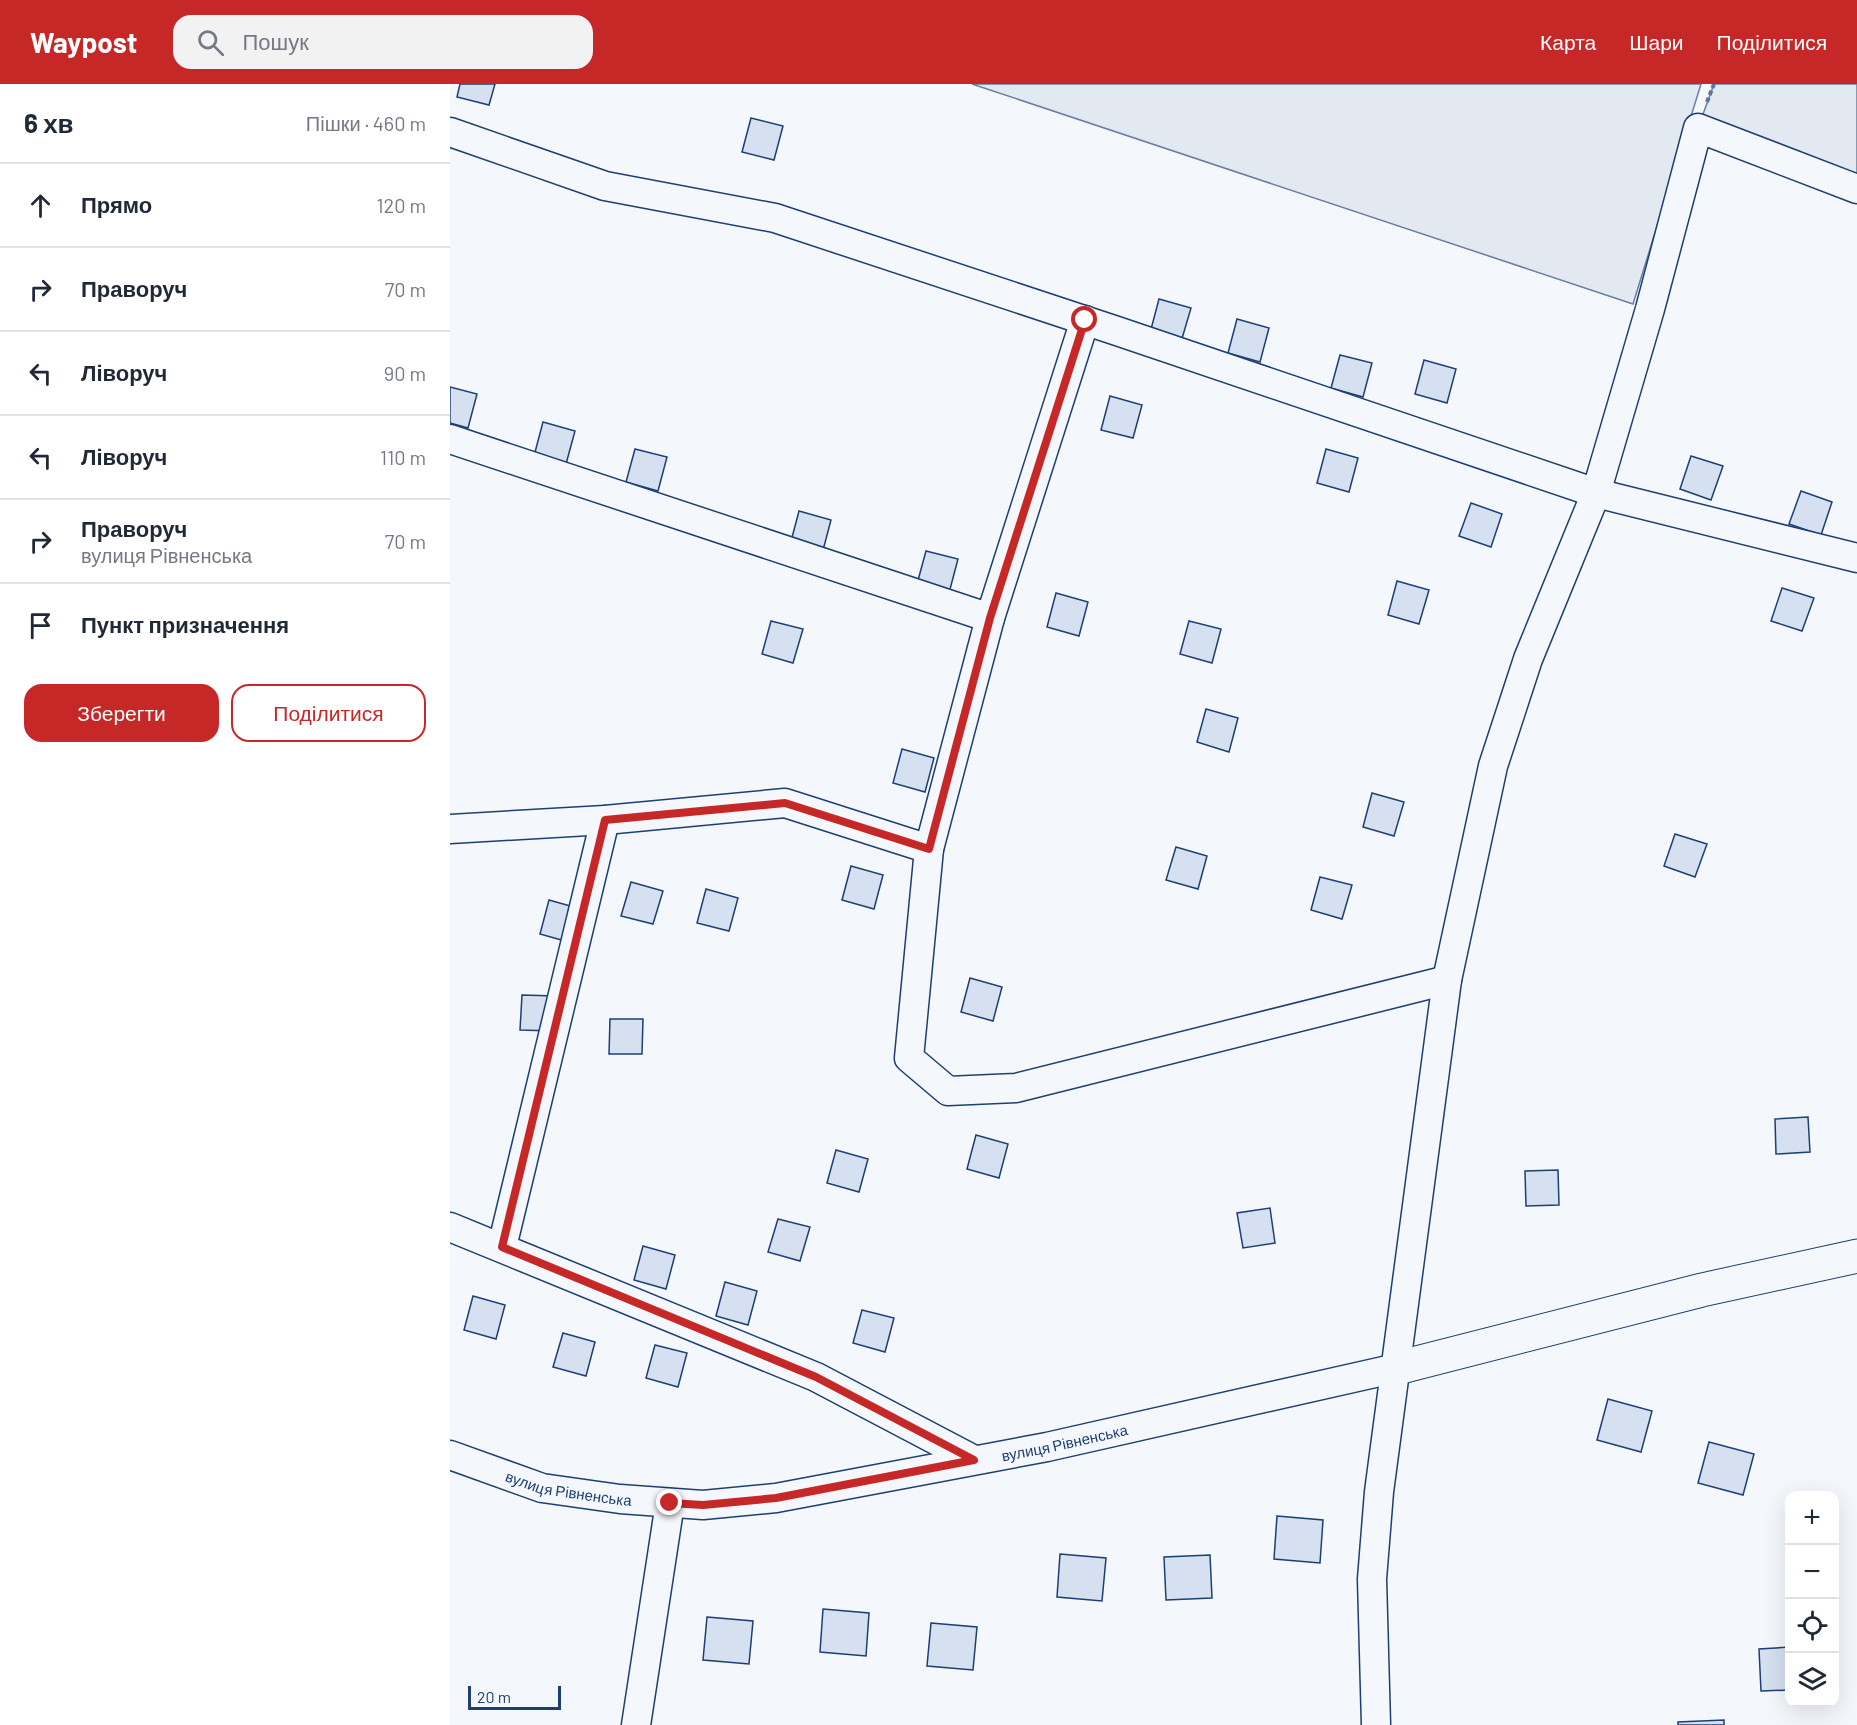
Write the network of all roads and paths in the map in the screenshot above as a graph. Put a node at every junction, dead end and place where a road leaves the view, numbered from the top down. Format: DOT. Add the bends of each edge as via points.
graph roads {
  1 [pos="450,132"];
  2 [pos="1857,189"];
  3 [pos="1085,320"];
  4 [pos="450,438"];
  5 [pos="1596,493"];
  6 [pos="1857,558"];
  7 [pos="990,618"];
  8 [pos="605,820"];
  9 [pos="450,829"];
  10 [pos="929,849"];
  11 [pos="1447,980"];
  12 [pos="450,1227"];
  13 [pos="502,1247"];
  14 [pos="1857,1256"];
  15 [pos="1397,1368"];
  16 [pos="450,1455"];
  17 [pos="974,1460"];
  18 [pos="670,1503"];
  19 [pos="636,1725"];
  20 [pos="1376,1725"];
  1 -- 3 [label="street" via="604,186 775,218"];
  2 -- 5 [label="street" via="1698,128"];
  3 -- 5 [label="street"];
  3 -- 7 [label="street"];
  4 -- 7 [label="street"];
  5 -- 6 [label="street"];
  5 -- 11 [label="street" via="1528,659 1493,766"];
  7 -- 10 [label="street"];
  8 -- 9 [label="street"];
  8 -- 10 [label="street" via="785,803"];
  8 -- 13 [label="street"];
  10 -- 11 [label="street" via="909,1058 948,1091 1016,1088"];
  11 -- 15 [label="street"];
  12 -- 13 [label="street"];
  13 -- 17 [label="street" via="816,1377"];
  14 -- 15 [label="street" via="1702,1290"];
  15 -- 17 [label="street, вулиця Рівненська"];
  15 -- 20 [label="street" via="1379,1492 1372,1579"];
  16 -- 18 [label="street, вулиця Рівненська" via="542,1488"];
  17 -- 18 [label="street, вулиця Рівненська" via="776,1498 703,1505"];
  18 -- 19 [label="street"];
}
